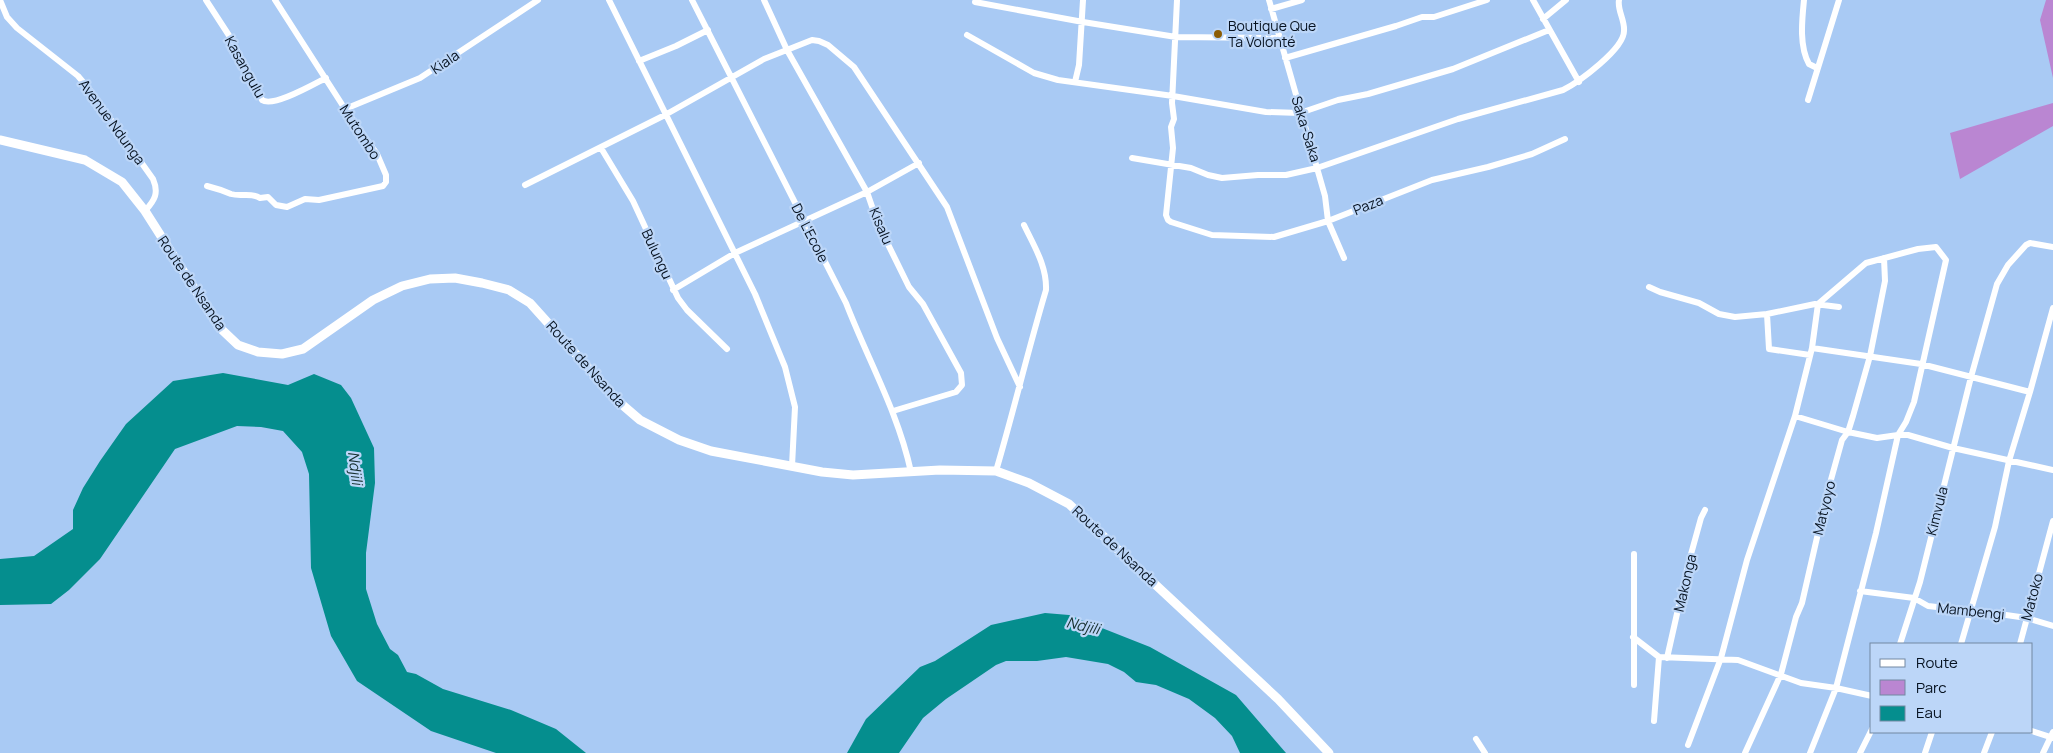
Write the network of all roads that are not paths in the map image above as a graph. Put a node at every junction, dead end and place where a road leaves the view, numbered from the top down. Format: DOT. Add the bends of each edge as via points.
graph roads {
  1 [pos="0,0"];
  2 [pos="206,0"];
  3 [pos="275,0"];
  4 [pos="538,0"];
  5 [pos="609,0"];
  6 [pos="692,0"];
  7 [pos="764,0"];
  8 [pos="1084,0"];
  9 [pos="1177,0"];
  10 [pos="1269,0"];
  11 [pos="1302,0"];
  12 [pos="1487,0"];
  13 [pos="1532,0"];
  14 [pos="1566,0"];
  15 [pos="1804,0"];
  16 [pos="1838,0"];
  17 [pos="975,2"];
  18 [pos="1617,2"];
  19 [pos="1271,9"];
  20 [pos="1542,19"];
  21 [pos="1083,22"];
  22 [pos="708,30"];
  23 [pos="1549,30"];
  24 [pos="967,35"];
  25 [pos="1176,37"];
  26 [pos="1278,38"];
  27 [pos="786,50"];
  28 [pos="1285,58"];
  29 [pos="639,61"];
  30 [pos="1817,68"];
  31 [pos="732,77"];
  32 [pos="326,78"];
  33 [pos="1075,82"];
  34 [pos="1578,82"];
  35 [pos="1173,96"];
  36 [pos="1808,100"];
  37 [pos="345,109"];
  38 [pos="1300,113"];
  39 [pos="665,115"];
  40 [pos="1565,139"];
  41 [pos="0,140"];
  42 [pos="601,148"];
  43 [pos="1132,158"];
  44 [pos="919,163"];
  45 [pos="1171,166"];
  46 [pos="1318,168"];
  47 [pos="525,185"];
  48 [pos="207,186"];
  49 [pos="867,192"];
  50 [pos="145,212"];
  51 [pos="804,220"];
  52 [pos="1328,221"];
  53 [pos="1024,225"];
  54 [pos="2053,247"];
  55 [pos="735,253"];
  56 [pos="1344,258"];
  57 [pos="1884,258"];
  58 [pos="1649,288"];
  59 [pos="673,290"];
  60 [pos="1818,304"];
  61 [pos="1840,307"];
  62 [pos="2053,308"];
  63 [pos="1767,314"];
  64 [pos="727,349"];
  65 [pos="1811,351"];
  66 [pos="1870,356"];
  67 [pos="1921,364"];
  68 [pos="1971,377"];
  69 [pos="1020,387"];
  70 [pos="2030,392"];
  71 [pos="893,411"];
  72 [pos="1795,416"];
  73 [pos="1848,432"];
  74 [pos="1898,435"];
  75 [pos="1953,448"];
  76 [pos="2009,461"];
  77 [pos="792,466"];
  78 [pos="996,470"];
  79 [pos="2053,470"];
  80 [pos="911,472"];
  81 [pos="1705,510"];
  82 [pos="2053,521"];
  83 [pos="1634,554"];
  84 [pos="1860,591"];
  85 [pos="1914,598"];
  86 [pos="1972,611"];
  87 [pos="2027,618"];
  88 [pos="2053,626"];
  89 [pos="1633,637"];
  90 [pos="1900,643"];
  91 [pos="1961,643"];
  92 [pos="2020,643"];
  93 [pos="1659,657"];
  94 [pos="1667,658"];
  95 [pos="1720,658"];
  96 [pos="1781,674"];
  97 [pos="1634,685"];
  98 [pos="1836,688"];
  99 [pos="1870,696"];
  100 [pos="1654,721"];
  101 [pos="2033,731"];
  102 [pos="1870,733"];
  103 [pos="1932,733"];
  104 [pos="1992,733"];
  105 [pos="2052,736"];
  106 [pos="1476,740"];
  107 [pos="1688,745"];
  108 [pos="2044,751"];
  109 [pos="1329,753"];
  110 [pos="1485,753"];
  111 [pos="1745,753"];
  112 [pos="1810,753"];
  113 [pos="1860,753"];
  114 [pos="1926,753"];
  115 [pos="1984,753"];
  1 -- 50 [label="street, Avenue Ndunga" via="17,28 78,76 153,178 157,194"];
  2 -- 32 [label="street, Kasangulu" via="265,103 280,100"];
  3 -- 32 [label="street, Mutombo"];
  4 -- 37 [label="street, Kiala" via="420,78"];
  5 -- 29 [label="street"];
  6 -- 22 [label="street, De L'Ecole"];
  7 -- 27 [label="street, Kisalu"];
  8 -- 21 [label="street"];
  9 -- 25 [label="street"];
  10 -- 19 [label="street, Saka-Saka"];
  11 -- 19 [label="street"];
  12 -- 28 [label="street"];
  13 -- 20 [label="street"];
  14 -- 20 [label="street"];
  15 -- 30 [label="street" via="1805,54 1809,64"];
  16 -- 30 [label="street"];
  17 -- 21 [label="street"];
  18 -- 34 [label="street" via="1625,29 1623,37"];
  19 -- 26 [label="street, Saka-Saka"];
  20 -- 23 [label="street"];
  21 -- 25 [label="street"];
  21 -- 33 [label="street"];
  22 -- 29 [label="street"];
  22 -- 31 [label="street, De L'Ecole"];
  23 -- 34 [label="street"];
  23 -- 38 [label="street" via="1453,69"];
  24 -- 33 [label="street" via="1034,73"];
  25 -- 26 [label="street"];
  25 -- 35 [label="street"];
  26 -- 28 [label="street, Saka-Saka"];
  27 -- 31 [label="street"];
  27 -- 44 [label="street" via="812,40 819,41 854,67"];
  27 -- 49 [label="street, Kisalu"];
  28 -- 38 [label="street, Saka-Saka"];
  29 -- 39 [label="street"];
  30 -- 36 [label="street"];
  31 -- 39 [label="street"];
  31 -- 51 [label="street, De L'Ecole"];
  32 -- 37 [label="street, Mutombo"];
  33 -- 35 [label="street"];
  34 -- 46 [label="street" via="1563,90 1458,119"];
  35 -- 38 [label="street" via="1266,112"];
  35 -- 45 [label="street"];
  37 -- 48 [label="street, Mutombo" via="377,154 386,175 383,186 319,200 305,199 287,207 276,205 268,197 234,194"];
  38 -- 46 [label="street, Saka-Saka"];
  39 -- 42 [label="street"];
  39 -- 55 [label="street"];
  40 -- 52 [label="street, Paza" via="1532,154 1432,180"];
  41 -- 50 [label="street, Route de Nsanda" via="85,160 122,182"];
  42 -- 47 [label="street"];
  42 -- 59 [label="street, Bulungu" via="633,200"];
  43 -- 45 [label="street"];
  44 -- 49 [label="street"];
  44 -- 69 [label="street" via="947,207 997,338"];
  45 -- 46 [label="street" via="1191,168 1222,178 1286,175"];
  45 -- 52 [label="street, Paza" via="1168,220 1212,235 1270,238"];
  46 -- 52 [label="street, Saka-Saka"];
  49 -- 51 [label="street"];
  49 -- 71 [label="street, Kisalu" via="878,224 909,287 923,304 962,378 962,385 956,392"];
  50 -- 77 [label="street, Route de Nsanda" via="219,327 238,345 258,352 282,354 303,349 372,300 402,286 430,278 482,283 509,290 530,303 619,402 640,420 711,451"];
  51 -- 55 [label="street"];
  51 -- 71 [label="street, De L'Ecole" via="846,303"];
  52 -- 56 [label="street, Saka-Saka"];
  53 -- 69 [label="street" via="1047,278"];
  54 -- 68 [label="street, Kimvula" via="2026,245 2001,276 1992,297"];
  55 -- 59 [label="street"];
  55 -- 77 [label="street" via="756,294 785,367 795,407"];
  57 -- 60 [label="street" via="1858,267"];
  57 -- 66 [label="street, Matyoyo" via="1885,281"];
  57 -- 67 [label="street" via="1934,247 1945,258"];
  58 -- 63 [label="street" via="1699,303 1719,314 1735,317"];
  59 -- 64 [label="street, Bulungu" via="687,310"];
  60 -- 61 [label="street"];
  60 -- 63 [label="street"];
  60 -- 65 [label="street"];
  62 -- 70 [label="street"];
  63 -- 65 [label="street" via="1769,349"];
  65 -- 66 [label="street"];
  65 -- 72 [label="street"];
  66 -- 67 [label="street"];
  66 -- 73 [label="street, Matyoyo"];
  67 -- 68 [label="street"];
  67 -- 74 [label="street" via="1911,412"];
  68 -- 70 [label="street"];
  68 -- 75 [label="street, Kimvula"];
  69 -- 78 [label="street"];
  70 -- 76 [label="street"];
  71 -- 80 [label="street, De L'Ecole"];
  72 -- 73 [label="street"];
  72 -- 95 [label="street" via="1745,568"];
  73 -- 74 [label="street" via="1877,438"];
  73 -- 96 [label="street, Matyoyo" via="1839,449 1802,603"];
  74 -- 75 [label="street"];
  74 -- 84 [label="street"];
  75 -- 76 [label="street"];
  75 -- 85 [label="street, Kimvula"];
  76 -- 79 [label="street"];
  76 -- 86 [label="street"];
  77 -- 80 [label="street, Route de Nsanda" via="853,475"];
  78 -- 80 [label="street, Route de Nsanda"];
  78 -- 109 [label="street, Route de Nsanda" via="1069,504 1278,699"];
  81 -- 94 [label="street, Makonga" via="1688,565"];
  82 -- 87 [label="street, Matoko"];
  83 -- 89 [label="street"];
  84 -- 85 [label="street, Mambengi"];
  84 -- 98 [label="street"];
  85 -- 86 [label="street, Mambengi" via="1928,606"];
  85 -- 90 [label="street, Kimvula"];
  86 -- 87 [label="street, Mambengi"];
  86 -- 91 [label="street"];
  87 -- 88 [label="street, Mambengi"];
  87 -- 92 [label="street, Matoko"];
  89 -- 93 [label="street"];
  89 -- 97 [label="street"];
  93 -- 94 [label="street"];
  93 -- 100 [label="street"];
  94 -- 95 [label="street"];
  95 -- 96 [label="street" via="1738,660"];
  95 -- 107 [label="street"];
  96 -- 98 [label="street" via="1801,683"];
  96 -- 111 [label="street, Matyoyo"];
  98 -- 99 [label="street"];
  98 -- 112 [label="street"];
  101 -- 105 [label="street"];
  102 -- 113 [label="street"];
  103 -- 114 [label="street"];
  104 -- 115 [label="street"];
  105 -- 108 [label="street"];
  106 -- 110 [label="street"];
}
